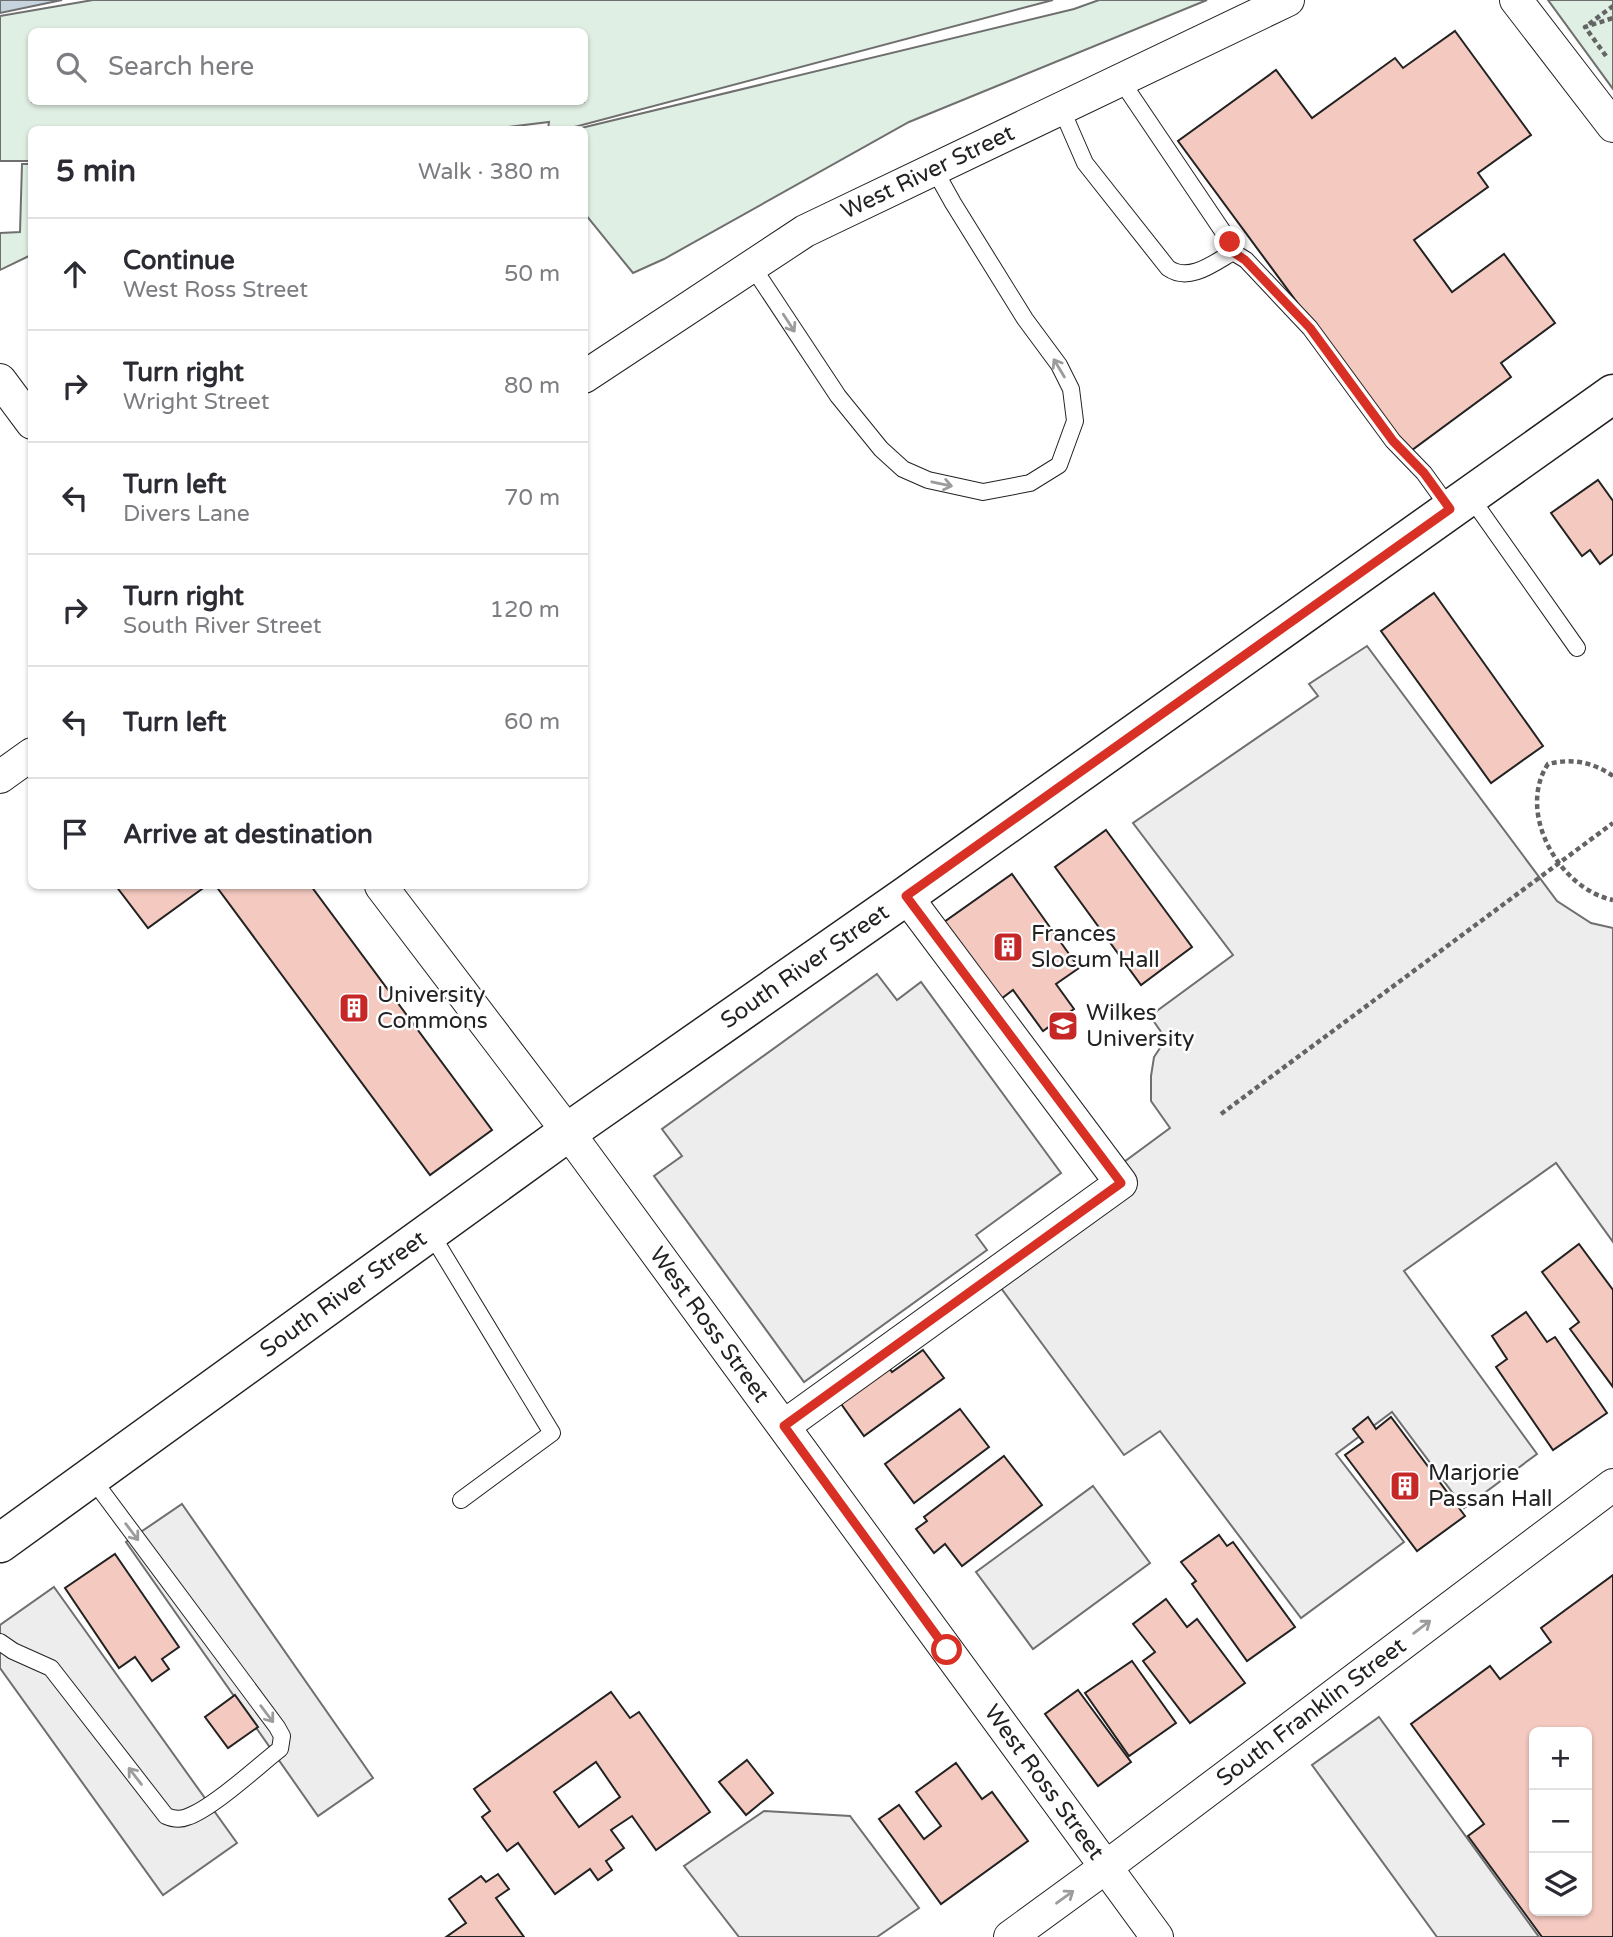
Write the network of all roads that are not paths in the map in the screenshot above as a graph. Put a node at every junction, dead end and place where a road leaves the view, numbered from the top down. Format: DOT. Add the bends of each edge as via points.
graph roads {
  1 [pos="1288,0"];
  2 [pos="1516,0"];
  3 [pos="1120,79"];
  4 [pos="1061,108"];
  5 [pos="1613,127"];
  6 [pos="934,169"];
  7 [pos="1233,252"];
  8 [pos="752,266"];
  9 [pos="588,374"];
  10 [pos="0,380"];
  11 [pos="1613,394"];
  12 [pos="28,418"];
  13 [pos="1460,502"];
  14 [pos="1577,648"];
  15 [pos="28,757"];
  16 [pos="0,777"];
  17 [pos="383,889"];
  18 [pos="906,896"];
  19 [pos="568,1132"];
  20 [pos="430,1232"];
  21 [pos="784,1426"];
  22 [pos="91,1477"];
  23 [pos="1613,1485"];
  24 [pos="461,1500"];
  25 [pos="0,1543"];
  26 [pos="0,1642"];
  27 [pos="1106,1867"];
  28 [pos="1010,1937"];
  29 [pos="1157,1937"];
  1 -- 3 [label="street, West River Street"];
  2 -- 5 [label="street"];
  3 -- 4 [label="street, West River Street"];
  3 -- 7 [label="lane"];
  4 -- 6 [label="street, West River Street"];
  4 -- 7 [label="lane" via="1085,163 1168,268 1176,274 1199,272"];
  6 -- 8 [label="street, West River Street" via="805,231"];
  8 -- 6 [label="lane, one-way" via="838,396 881,449 904,468 928,481 983,492 1030,483 1059,465 1075,421 1071,389"];
  7 -- 13 [label="lane" via="1310,328 1393,441"];
  8 -- 9 [label="street, West River Street"];
  10 -- 12 [label="street"];
  11 -- 13 [label="main road, South River Street"];
  13 -- 14 [label="lane"];
  13 -- 18 [label="main road, South River Street"];
  15 -- 16 [label="street"];
  17 -- 19 [label="street, West Ross Street"];
  18 -- 19 [label="main road, South River Street"];
  18 -- 21 [label="street" via="1121,1183"];
  19 -- 20 [label="main road, South River Street"];
  19 -- 21 [label="street, West Ross Street"];
  20 -- 22 [label="main road, South River Street"];
  20 -- 24 [label="lane" via="552,1433"];
  21 -- 27 [label="street, West Ross Street"];
  22 -- 25 [label="main road, South River Street"];
  22 -- 26 [label="lane, one-way" via="276,1727 282,1736 280,1749 201,1810 173,1819 166,1816 51,1668"];
  27 -- 23 [label="street, South Franklin Street, one-way"];
  28 -- 27 [label="street, South Franklin Street, one-way"];
  27 -- 29 [label="street, West Ross Street"];
}
